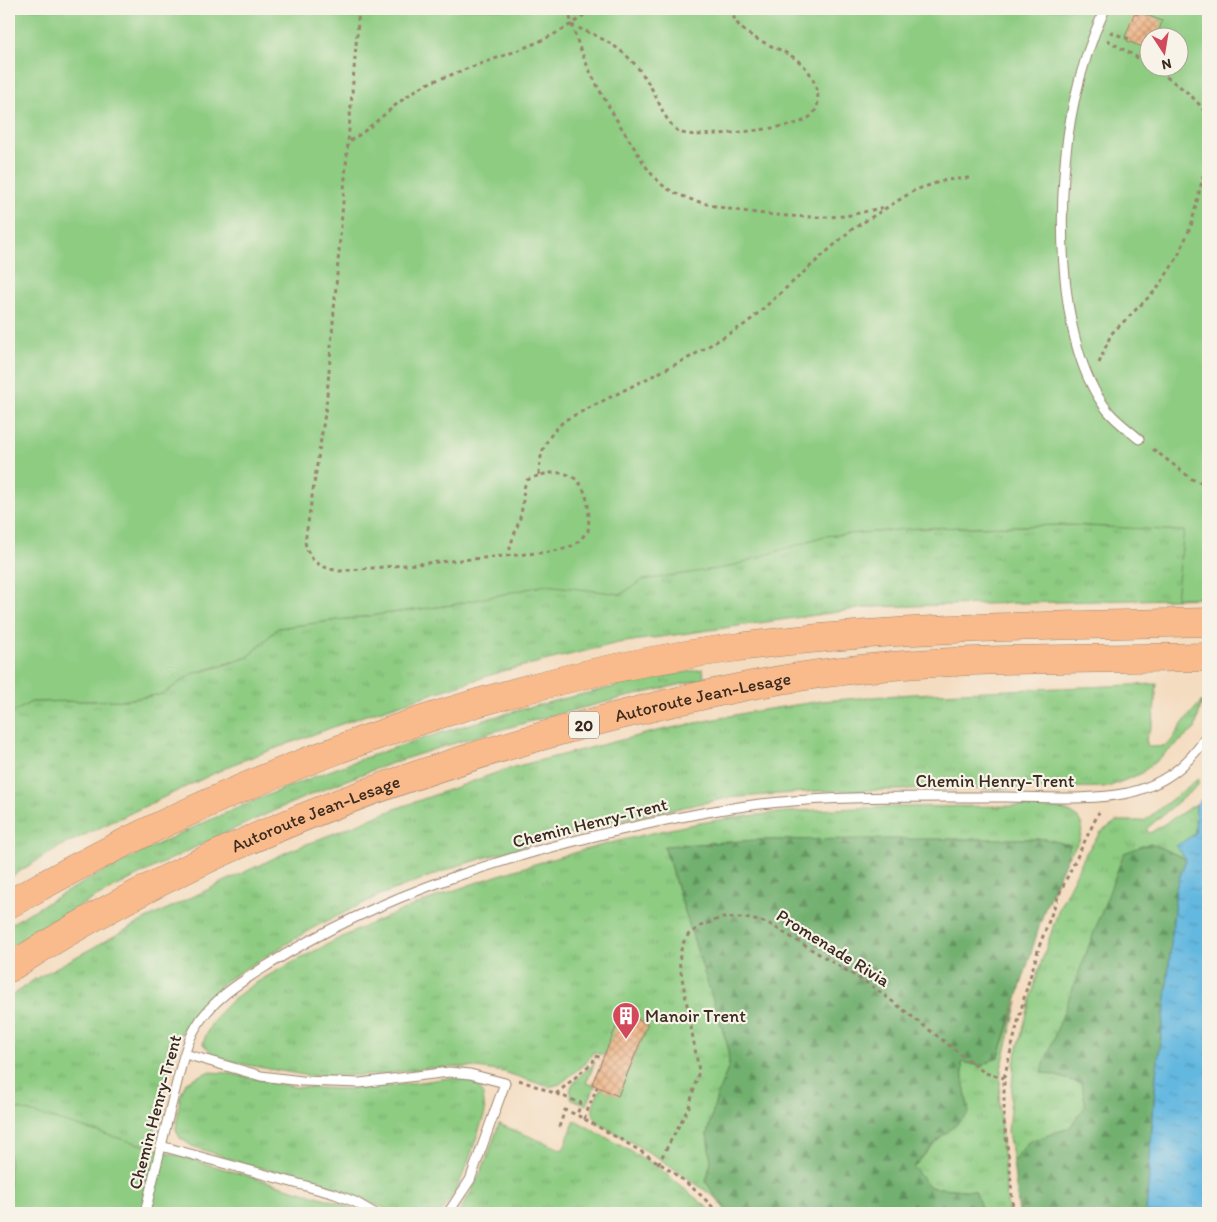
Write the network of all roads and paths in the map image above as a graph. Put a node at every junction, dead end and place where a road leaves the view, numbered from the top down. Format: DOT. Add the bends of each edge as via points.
graph roads {
  1 [pos="359,9"];
  2 [pos="568,9"];
  3 [pos="591,9"];
  4 [pos="730,9"];
  5 [pos="1105,9"];
  6 [pos="1144,9"];
  7 [pos="1143,13"];
  8 [pos="571,25"];
  9 [pos="1094,33"];
  10 [pos="1140,59"];
  11 [pos="1166,78"];
  12 [pos="1208,120"];
  13 [pos="350,141"];
  14 [pos="1208,156"];
  15 [pos="968,178"];
  16 [pos="888,207"];
  17 [pos="1091,382"];
  18 [pos="1139,439"];
  19 [pos="1153,449"];
  20 [pos="539,475"];
  21 [pos="1208,486"];
  22 [pos="509,556"];
  23 [pos="1208,622"];
  24 [pos="1207,658"];
  25 [pos="1208,734"];
  26 [pos="1099,796"];
  27 [pos="9,904"];
  28 [pos="9,968"];
  29 [pos="185,1054"];
  30 [pos="603,1058"];
  31 [pos="1004,1078"];
  32 [pos="505,1083"];
  33 [pos="597,1087"];
  34 [pos="556,1094"];
  35 [pos="577,1115"];
  36 [pos="584,1119"];
  37 [pos="559,1127"];
  38 [pos="161,1146"];
  39 [pos="658,1164"];
  40 [pos="145,1213"];
  41 [pos="374,1213"];
  42 [pos="448,1213"];
  43 [pos="718,1213"];
  44 [pos="1013,1213"];
  1 -- 13 [label="path"];
  2 -- 8 [label="path"];
  3 -- 8 [label="path"];
  4 -- 8 [label="path" via="736,22 747,32 789,54 804,66 817,93 817,109 812,117 793,125 706,136 679,133 668,122 634,62 606,39"];
  5 -- 9 [label="lane"];
  6 -- 7 [label="path"];
  8 -- 13 [label="path" via="527,46 423,86"];
  8 -- 16 [label="path" via="609,109 652,174 665,188 715,206 772,215 844,216"];
  9 -- 10 [label="path"];
  9 -- 17 [label="lane" via="1068,134 1063,233 1066,292 1079,350"];
  11 -- 12 [label="path" via="1205,112"];
  13 -- 22 [label="path" via="326,407 305,542 308,554 321,567 339,571"];
  14 -- 17 [label="path" via="1191,226 1177,258 1157,289 1111,334"];
  15 -- 16 [label="path" via="928,185"];
  16 -- 20 [label="path" via="851,230 747,323 692,356 565,420 551,434 540,455"];
  17 -- 18 [label="lane" via="1108,411"];
  19 -- 21 [label="path" via="1192,480"];
  20 -- 22 [label="path" via="527,480 523,488 520,523"];
  20 -- 22 [label="path" via="570,474 576,478 586,498 588,531 568,548"];
  23 -- 27 [label="highway" via="869,633 722,649 589,674 457,710 303,762 160,825"];
  24 -- 28 [label="highway, Autoroute Jean-Lesage / 20" via="948,663 846,671 724,691 569,728 387,784 264,833 152,886"];
  25 -- 26 [label="lane, Chemin Henry-Trent" via="1196,753 1156,783 1129,792"];
  26 -- 29 [label="lane, Chemin Henry-Trent" via="791,801 673,819 519,856 370,910 304,942 241,982 211,1007 196,1027"];
  26 -- 31 [label="path" via="1098,816 1060,892 1040,944"];
  29 -- 32 [label="lane" via="262,1076 302,1081 360,1083 449,1072"];
  29 -- 38 [label="lane, Chemin Henry-Trent"];
  30 -- 34 [label="path" via="595,1056 593,1062"];
  31 -- 39 [label="path, Promenade Rivia" via="986,1073 875,988 768,922 721,918 688,935 682,945 679,961 699,1072 689,1107"];
  31 -- 44 [label="path" via="1004,1121"];
  32 -- 34 [label="path" via="509,1076"];
  32 -- 42 [label="lane" via="470,1180"];
  33 -- 36 [label="path"];
  34 -- 35 [label="path" via="581,1103"];
  35 -- 36 [label="path"];
  35 -- 37 [label="path" via="565,1110"];
  36 -- 39 [label="path"];
  38 -- 40 [label="lane, Chemin Henry-Trent"];
  38 -- 41 [label="lane" via="335,1194"];
  39 -- 43 [label="path" via="701,1194"];
}
